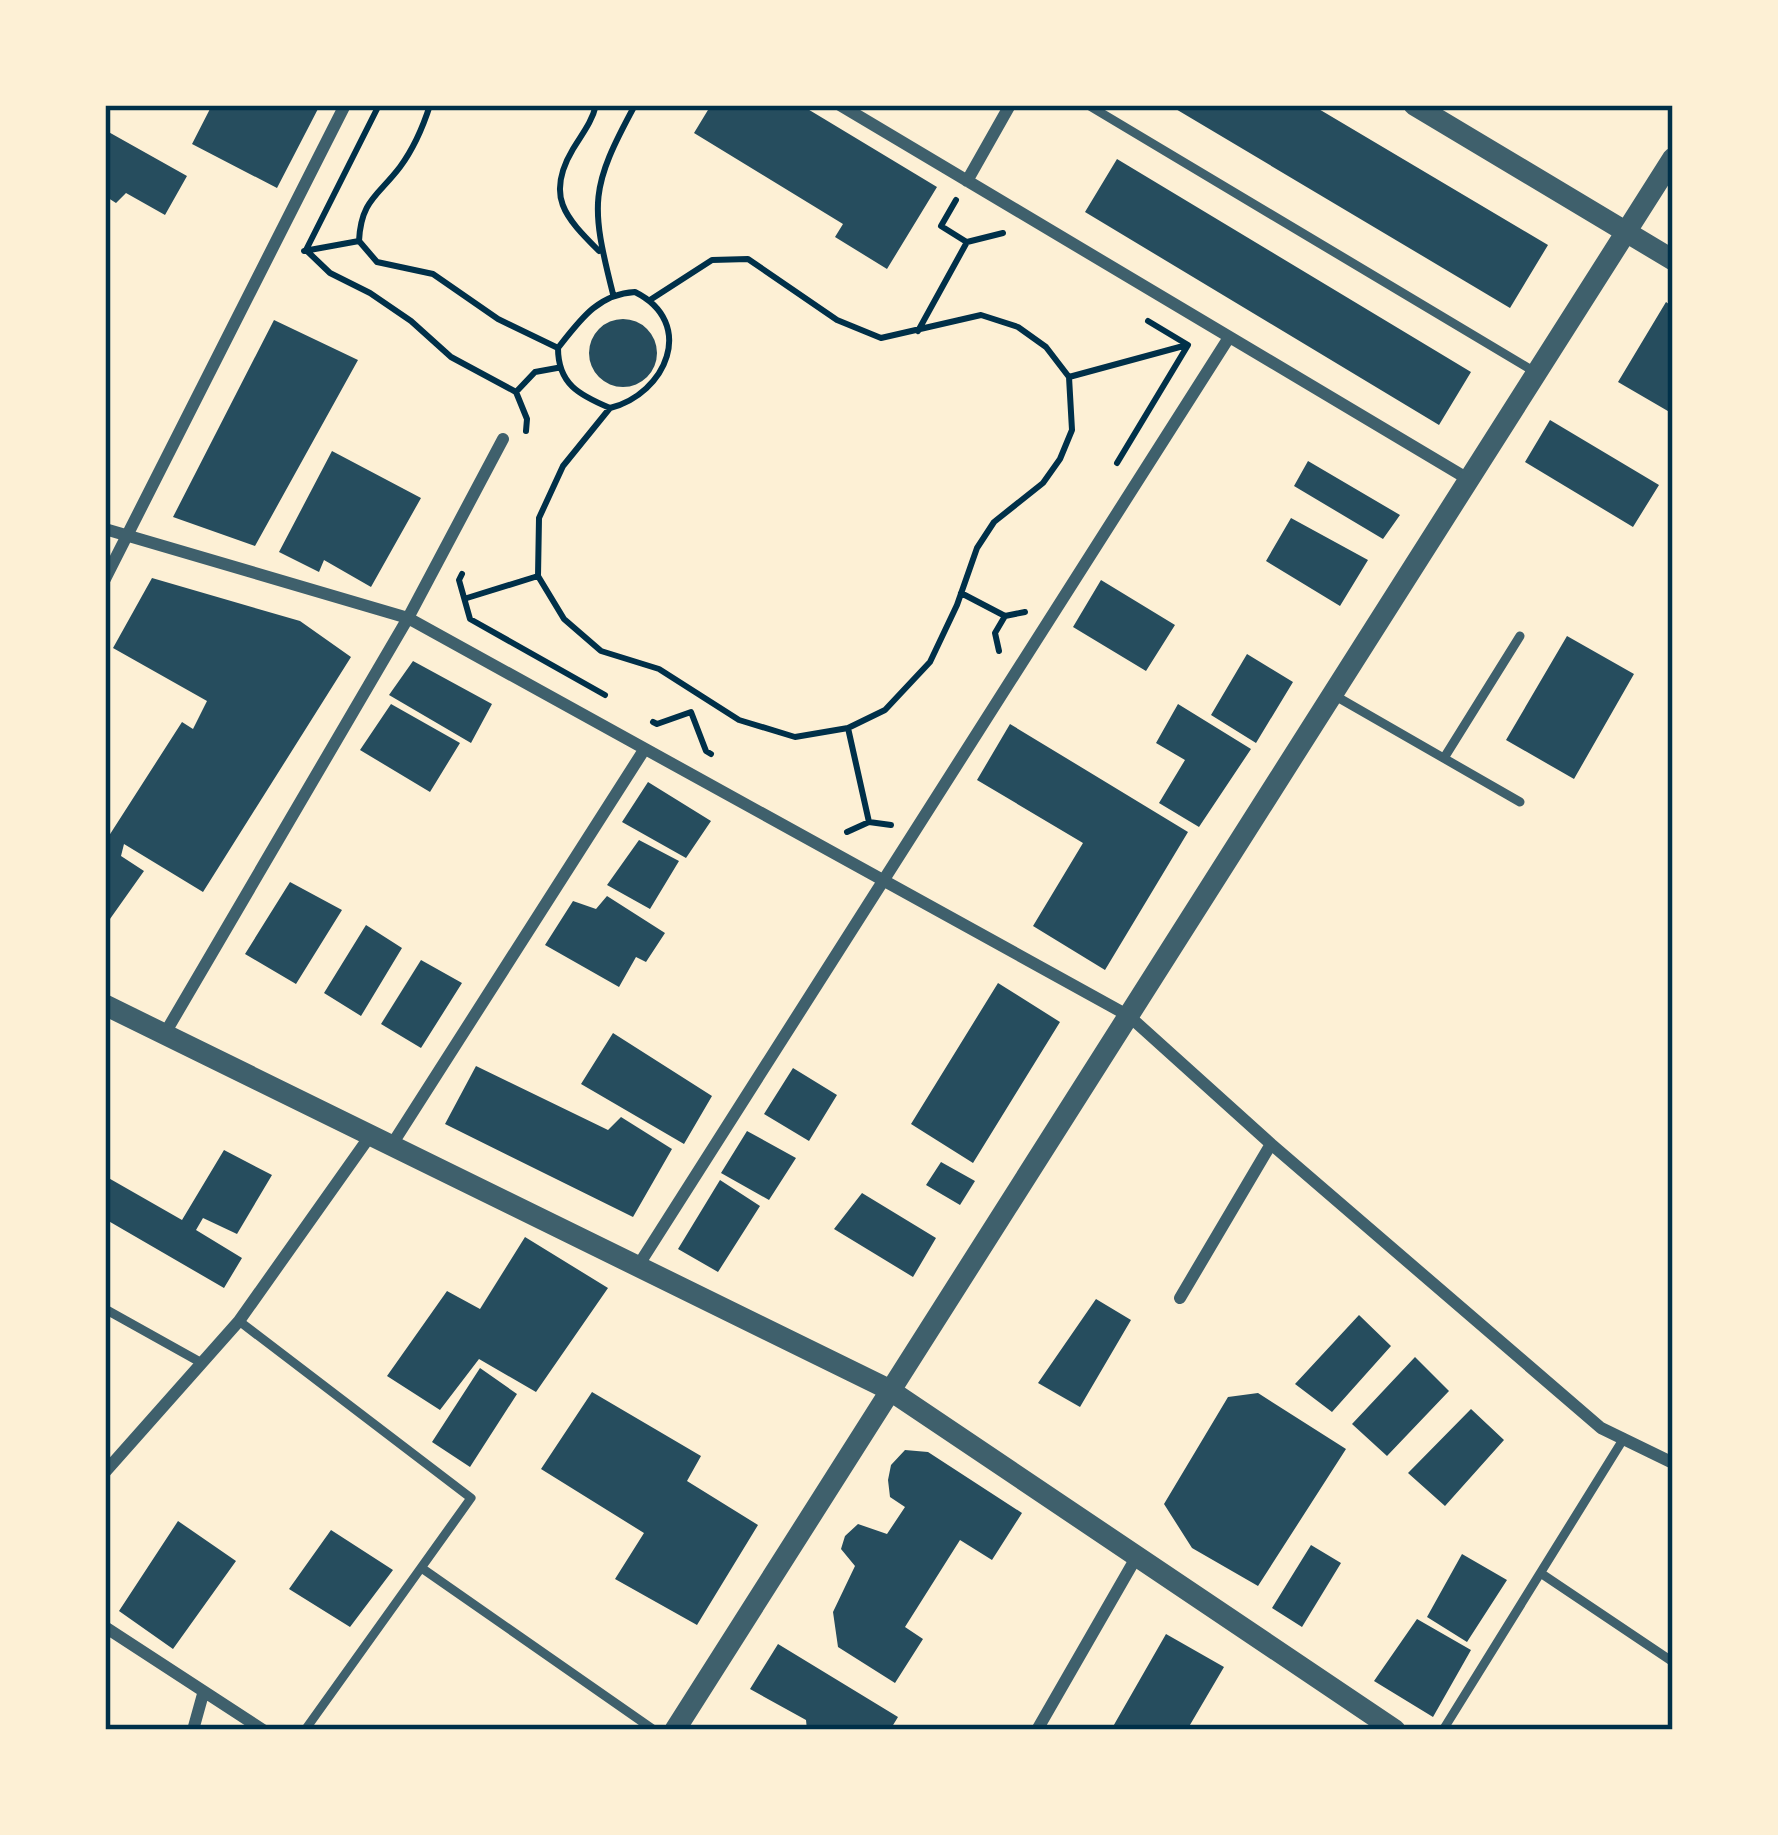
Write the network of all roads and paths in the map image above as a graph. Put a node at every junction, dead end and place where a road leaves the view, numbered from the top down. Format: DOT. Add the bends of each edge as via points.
graph roads {
  1 [pos="345,105"];
  2 [pos="379,105"];
  3 [pos="430,105"];
  4 [pos="596,105"];
  5 [pos="635,105"];
  6 [pos="840,105"];
  7 [pos="1010,105"];
  8 [pos="1088,105"];
  9 [pos="1414,105"];
  10 [pos="1673,158"];
  11 [pos="967,181"];
  12 [pos="1626,232"];
  13 [pos="359,241"];
  14 [pos="967,242"];
  15 [pos="1018,242"];
  16 [pos="306,250"];
  17 [pos="603,254"];
  18 [pos="1673,260"];
  19 [pos="613,294"];
  20 [pos="650,300"];
  21 [pos="1131,310"];
  22 [pos="918,331"];
  23 [pos="1228,339"];
  24 [pos="1188,345"];
  25 [pos="558,348"];
  26 [pos="558,368"];
  27 [pos="1534,372"];
  28 [pos="1069,377"];
  29 [pos="515,392"];
  30 [pos="610,408"];
  31 [pos="526,437"];
  32 [pos="503,439"];
  33 [pos="1114,468"];
  34 [pos="1468,479"];
  35 [pos="105,530"];
  36 [pos="127,536"];
  37 [pos="470,559"];
  38 [pos="538,576"];
  39 [pos="105,579"];
  40 [pos="961,592"];
  41 [pos="465,598"];
  42 [pos="1027,611"];
  43 [pos="1005,616"];
  44 [pos="408,619"];
  45 [pos="1520,636"];
  46 [pos="988,670"];
  47 [pos="703,694"];
  48 [pos="1332,694"];
  49 [pos="615,701"];
  50 [pos="636,712"];
  51 [pos="691,712"];
  52 [pos="848,728"];
  53 [pos="644,750"];
  54 [pos="1444,758"];
  55 [pos="726,763"];
  56 [pos="1520,802"];
  57 [pos="869,822"];
  58 [pos="892,825"];
  59 [pos="846,832"];
  60 [pos="887,881"];
  61 [pos="105,1005"];
  62 [pos="1130,1016"];
  63 [pos="164,1035"];
  64 [pos="381,1141"];
  65 [pos="1271,1144"];
  66 [pos="638,1266"];
  67 [pos="1180,1298"];
  68 [pos="105,1309"];
  69 [pos="239,1321"];
  70 [pos="200,1362"];
  71 [pos="888,1389"];
  72 [pos="1624,1438"];
  73 [pos="1673,1463"];
  74 [pos="105,1472"];
  75 [pos="1137,1556"];
  76 [pos="423,1569"];
  77 [pos="1542,1574"];
  78 [pos="105,1627"];
  79 [pos="1673,1662"];
  80 [pos="203,1694"];
  81 [pos="193,1730"];
  82 [pos="263,1730"];
  83 [pos="305,1730"];
  84 [pos="654,1730"];
  85 [pos="675,1730"];
  86 [pos="1037,1730"];
  87 [pos="1395,1730"];
  88 [pos="1442,1730"];
  1 -- 36 [label="street"];
  2 -- 16 [label="path"];
  3 -- 13 [label="path" via="400,166 360,215"];
  4 -- 17 [label="path" via="558,179 561,207"];
  5 -- 17 [label="path" via="599,179"];
  6 -- 11 [label="street"];
  7 -- 11 [label="street"];
  8 -- 27 [label="lane"];
  9 -- 12 [label="street"];
  10 -- 12 [label="street"];
  11 -- 14 [label="path" via="941,226"];
  11 -- 23 [label="street"];
  12 -- 18 [label="street"];
  12 -- 27 [label="street"];
  13 -- 16 [label="path"];
  13 -- 25 [label="path" via="377,262 433,274"];
  14 -- 15 [label="path" via="1000,231"];
  14 -- 22 [label="path"];
  16 -- 29 [label="path" via="451,357"];
  17 -- 19 [label="path"];
  19 -- 20 [label="path"];
  19 -- 25 [label="path"];
  20 -- 22 [label="path" via="712,260 748,260 837,320 881,338"];
  20 -- 30 [label="path" via="668,321 661,368 650,390"];
  21 -- 24 [label="path"];
  22 -- 28 [label="path" via="981,315 1018,327"];
  23 -- 34 [label="street"];
  23 -- 60 [label="street"];
  24 -- 28 [label="path"];
  24 -- 33 [label="path"];
  25 -- 26 [label="path"];
  26 -- 29 [label="path" via="535,372"];
  26 -- 30 [label="path" via="568,385"];
  27 -- 34 [label="street"];
  28 -- 40 [label="path" via="1072,430 1060,459 994,522"];
  29 -- 31 [label="path"];
  30 -- 38 [label="path" via="562,466 539,518"];
  32 -- 44 [label="street"];
  34 -- 48 [label="street"];
  35 -- 36 [label="street"];
  36 -- 39 [label="street"];
  36 -- 44 [label="street"];
  37 -- 41 [label="path" via="459,580"];
  38 -- 41 [label="path"];
  38 -- 47 [label="path" via="565,619 602,651"];
  40 -- 43 [label="path"];
  40 -- 52 [label="path" via="930,662 884,710"];
  41 -- 49 [label="path" via="470,619"];
  42 -- 43 [label="path"];
  43 -- 46 [label="path"];
  44 -- 53 [label="street"];
  44 -- 63 [label="street"];
  45 -- 54 [label="lane"];
  47 -- 51 [label="path"];
  47 -- 52 [label="path" via="739,720 795,737"];
  48 -- 54 [label="lane"];
  48 -- 62 [label="street"];
  50 -- 51 [label="path" via="657,724"];
  51 -- 55 [label="path" via="706,752"];
  52 -- 57 [label="path"];
  53 -- 60 [label="street"];
  53 -- 64 [label="street"];
  54 -- 56 [label="lane"];
  57 -- 58 [label="path"];
  57 -- 59 [label="path"];
  60 -- 62 [label="street"];
  60 -- 66 [label="street"];
  61 -- 63 [label="street"];
  62 -- 65 [label="street"];
  62 -- 71 [label="street"];
  63 -- 64 [label="street"];
  64 -- 66 [label="street"];
  64 -- 69 [label="street"];
  65 -- 67 [label="street"];
  65 -- 72 [label="street" via="1601,1428"];
  66 -- 71 [label="street"];
  68 -- 70 [label="lane"];
  69 -- 70 [label="street"];
  69 -- 76 [label="lane" via="471,1498"];
  70 -- 74 [label="street"];
  71 -- 75 [label="street"];
  71 -- 85 [label="street"];
  72 -- 73 [label="street"];
  72 -- 77 [label="lane"];
  75 -- 86 [label="street"];
  75 -- 87 [label="street"];
  76 -- 83 [label="lane"];
  76 -- 84 [label="lane"];
  77 -- 79 [label="lane"];
  77 -- 88 [label="lane"];
  78 -- 80 [label="street"];
  80 -- 81 [label="street"];
  80 -- 82 [label="street"];
}
